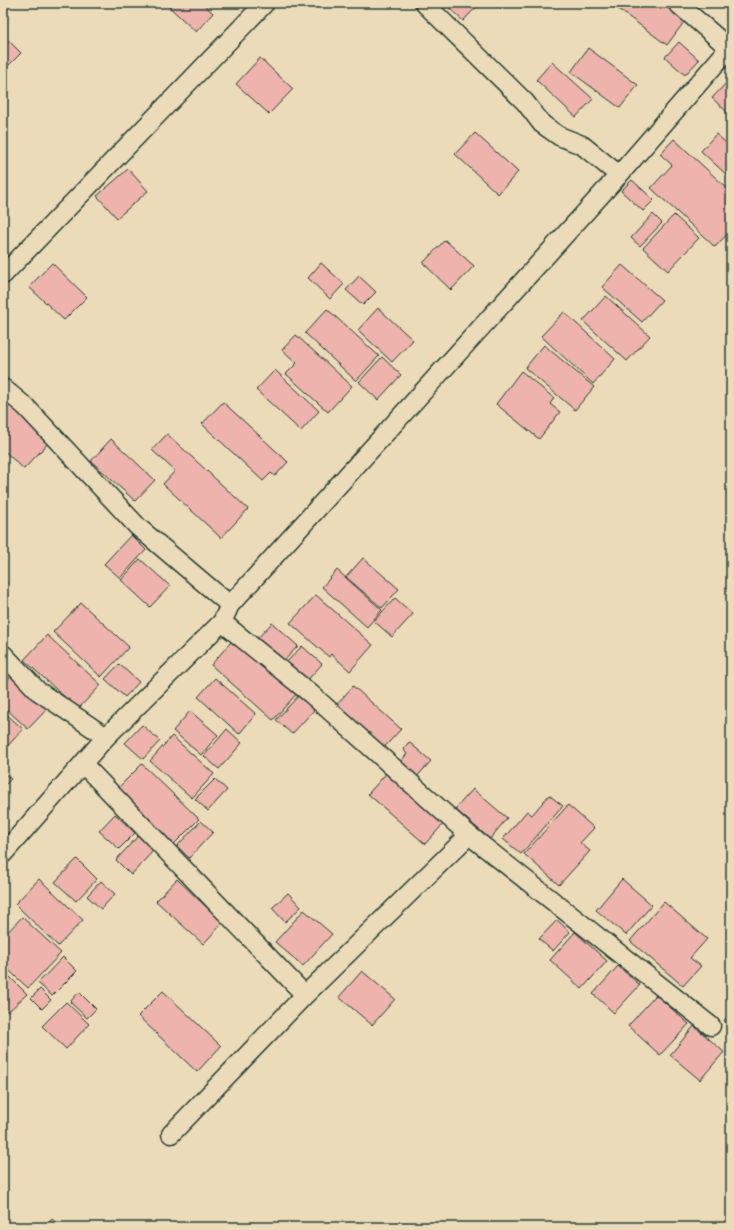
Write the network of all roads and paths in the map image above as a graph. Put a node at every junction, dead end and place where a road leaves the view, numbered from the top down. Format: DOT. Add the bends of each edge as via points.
graph roads {
  1 [pos="265,3"];
  2 [pos="424,3"];
  3 [pos="677,3"];
  4 [pos="730,47"];
  5 [pos="619,175"];
  6 [pos="3,274"];
  7 [pos="3,388"];
  8 [pos="230,605"];
  9 [pos="222,622"];
  10 [pos="3,654"];
  11 [pos="106,737"];
  12 [pos="83,764"];
  13 [pos="469,835"];
  14 [pos="3,854"];
  15 [pos="305,995"];
  16 [pos="712,1026"];
  17 [pos="171,1134"];
  1 -- 6 [label="street"];
  2 -- 5 [label="street" via="525,102 542,124 559,136 582,145"];
  3 -- 4 [label="street"];
  4 -- 5 [label="street"];
  5 -- 8 [label="street"];
  7 -- 8 [label="street" via="26,407 138,527"];
  8 -- 9 [label="street"];
  9 -- 11 [label="street"];
  9 -- 13 [label="street" via="311,694"];
  10 -- 11 [label="street" via="38,691"];
  11 -- 12 [label="street"];
  12 -- 14 [label="street"];
  12 -- 15 [label="street"];
  13 -- 15 [label="street"];
  13 -- 16 [label="street"];
  15 -- 17 [label="street"];
}
